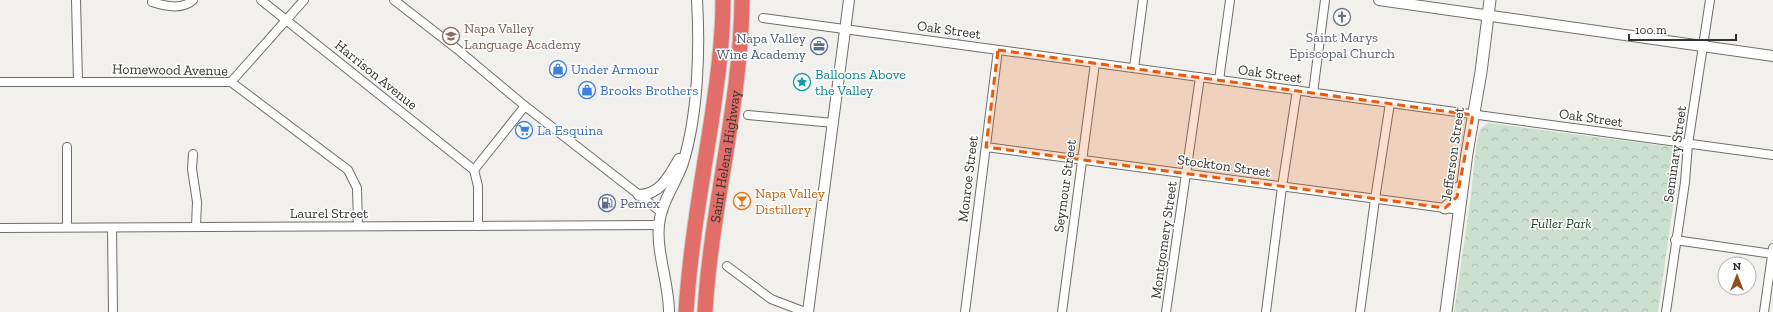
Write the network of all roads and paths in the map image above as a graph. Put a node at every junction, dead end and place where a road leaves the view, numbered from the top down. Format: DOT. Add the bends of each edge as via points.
graph roads {
  1 [pos="76,0"];
  2 [pos="193,0"];
  3 [pos="261,0"];
  4 [pos="304,0"];
  5 [pos="394,0"];
  6 [pos="697,0"];
  7 [pos="724,0"];
  8 [pos="743,0"];
  9 [pos="849,0"];
  10 [pos="1143,0"];
  11 [pos="1230,0"];
  12 [pos="1325,0"];
  13 [pos="1379,0"];
  14 [pos="1490,0"];
  15 [pos="1710,0"];
  16 [pos="152,2"];
  17 [pos="1488,16"];
  18 [pos="763,18"];
  19 [pos="287,20"];
  20 [pos="845,29"];
  21 [pos="1704,46"];
  22 [pos="998,50"];
  23 [pos="1773,56"];
  24 [pos="1095,63"];
  25 [pos="1134,68"];
  26 [pos="1200,77"];
  27 [pos="1219,80"];
  28 [pos="0,82"];
  29 [pos="78,82"];
  30 [pos="231,82"];
  31 [pos="1297,90"];
  32 [pos="1313,93"];
  33 [pos="1390,103"];
  34 [pos="525,106"];
  35 [pos="748,115"];
  36 [pos="1473,115"];
  37 [pos="833,123"];
  38 [pos="1688,144"];
  39 [pos="67,147"];
  40 [pos="687,147"];
  41 [pos="986,147"];
  42 [pos="193,154"];
  43 [pos="1773,155"];
  44 [pos="1081,160"];
  45 [pos="1465,168"];
  46 [pos="474,170"];
  47 [pos="1187,174"];
  48 [pos="1282,187"];
  49 [pos="639,195"];
  50 [pos="1374,199"];
  51 [pos="1445,208"];
  52 [pos="1460,210"];
  53 [pos="661,212"];
  54 [pos="658,225"];
  55 [pos="358,226"];
  56 [pos="478,226"];
  57 [pos="67,227"];
  58 [pos="196,227"];
  59 [pos="0,228"];
  60 [pos="112,228"];
  61 [pos="1675,240"];
  62 [pos="1773,252"];
  63 [pos="727,266"];
  64 [pos="113,312"];
  65 [pos="669,312"];
  66 [pos="686,312"];
  67 [pos="705,312"];
  68 [pos="806,312"];
  69 [pos="965,312"];
  70 [pos="1062,312"];
  71 [pos="1166,312"];
  72 [pos="1266,312"];
  73 [pos="1360,312"];
  74 [pos="1446,312"];
  75 [pos="1666,312"];
  76 [pos="1764,312"];
  1 -- 29 [label="street"];
  2 -- 16 [label="street" via="179,6 164,6"];
  3 -- 19 [label="street, Harrison Avenue"];
  4 -- 19 [label="street"];
  5 -- 34 [label="street"];
  6 -- 40 [label="street" via="697,65"];
  7 -- 66 [label="highway, Saint Helena Highway" via="718,73 696,217"];
  8 -- 67 [label="highway, Saint Helena Highway" via="737,75 711,252"];
  9 -- 20 [label="street"];
  10 -- 25 [label="street"];
  11 -- 27 [label="street"];
  12 -- 32 [label="street"];
  13 -- 17 [label="street"];
  14 -- 17 [label="main road, Jefferson Street"];
  15 -- 21 [label="street, Seminary Street"];
  17 -- 21 [label="street"];
  17 -- 36 [label="main road, Jefferson Street"];
  18 -- 20 [label="street, Oak Street"];
  19 -- 30 [label="street"];
  19 -- 46 [label="street, Harrison Avenue"];
  20 -- 22 [label="street, Oak Street"];
  20 -- 37 [label="street"];
  21 -- 23 [label="street"];
  21 -- 38 [label="street, Seminary Street"];
  22 -- 24 [label="street, Oak Street"];
  22 -- 41 [label="street, Monroe Street"];
  24 -- 25 [label="street, Oak Street"];
  24 -- 44 [label="street, Seymour Street"];
  25 -- 26 [label="street, Oak Street"];
  26 -- 27 [label="street, Oak Street"];
  26 -- 47 [label="street, Montgomery Street"];
  27 -- 31 [label="street, Oak Street"];
  28 -- 29 [label="street, Homewood Avenue"];
  29 -- 30 [label="street, Homewood Avenue"];
  30 -- 55 [label="street, Homewood Avenue" via="348,170 357,188"];
  31 -- 32 [label="street, Oak Street"];
  31 -- 48 [label="street"];
  32 -- 33 [label="street, Oak Street"];
  33 -- 36 [label="street, Oak Street"];
  33 -- 50 [label="street"];
  34 -- 46 [label="street"];
  34 -- 49 [label="street"];
  35 -- 37 [label="street"];
  36 -- 38 [label="street, Oak Street"];
  36 -- 45 [label="main road, Jefferson Street"];
  37 -- 68 [label="street"];
  38 -- 43 [label="street, Oak Street"];
  38 -- 61 [label="street, Seminary Street" via="1685,182"];
  39 -- 57 [label="street"];
  40 -- 49 [label="street" via="658,189"];
  40 -- 53 [label="street" via="678,176"];
  41 -- 44 [label="street, Stockton Street"];
  41 -- 69 [label="street, Monroe Street"];
  42 -- 58 [label="street" via="192,169 197,202"];
  44 -- 47 [label="street, Stockton Street"];
  44 -- 70 [label="street, Seymour Street"];
  45 -- 51 [label="main road" via="1460,174 1457,197"];
  45 -- 52 [label="main road, Jefferson Street"];
  46 -- 56 [label="street" via="478,186"];
  47 -- 48 [label="street, Stockton Street"];
  47 -- 71 [label="street, Montgomery Street"];
  48 -- 50 [label="street, Stockton Street"];
  48 -- 72 [label="street"];
  49 -- 53 [label="street"];
  50 -- 51 [label="street, Stockton Street"];
  50 -- 73 [label="street"];
  51 -- 52 [label="street, Stockton Street"];
  52 -- 74 [label="main road, Jefferson Street"];
  53 -- 54 [label="street"];
  54 -- 56 [label="street, Laurel Street"];
  54 -- 65 [label="street" via="668,288"];
  55 -- 56 [label="street, Laurel Street"];
  55 -- 58 [label="street, Laurel Street"];
  57 -- 59 [label="street, Laurel Street"];
  57 -- 60 [label="street, Laurel Street"];
  58 -- 60 [label="street, Laurel Street"];
  60 -- 64 [label="street"];
  61 -- 62 [label="street"];
  61 -- 75 [label="street, Seminary Street"];
  62 -- 76 [label="street"];
  63 -- 68 [label="street" via="771,300"];
}
